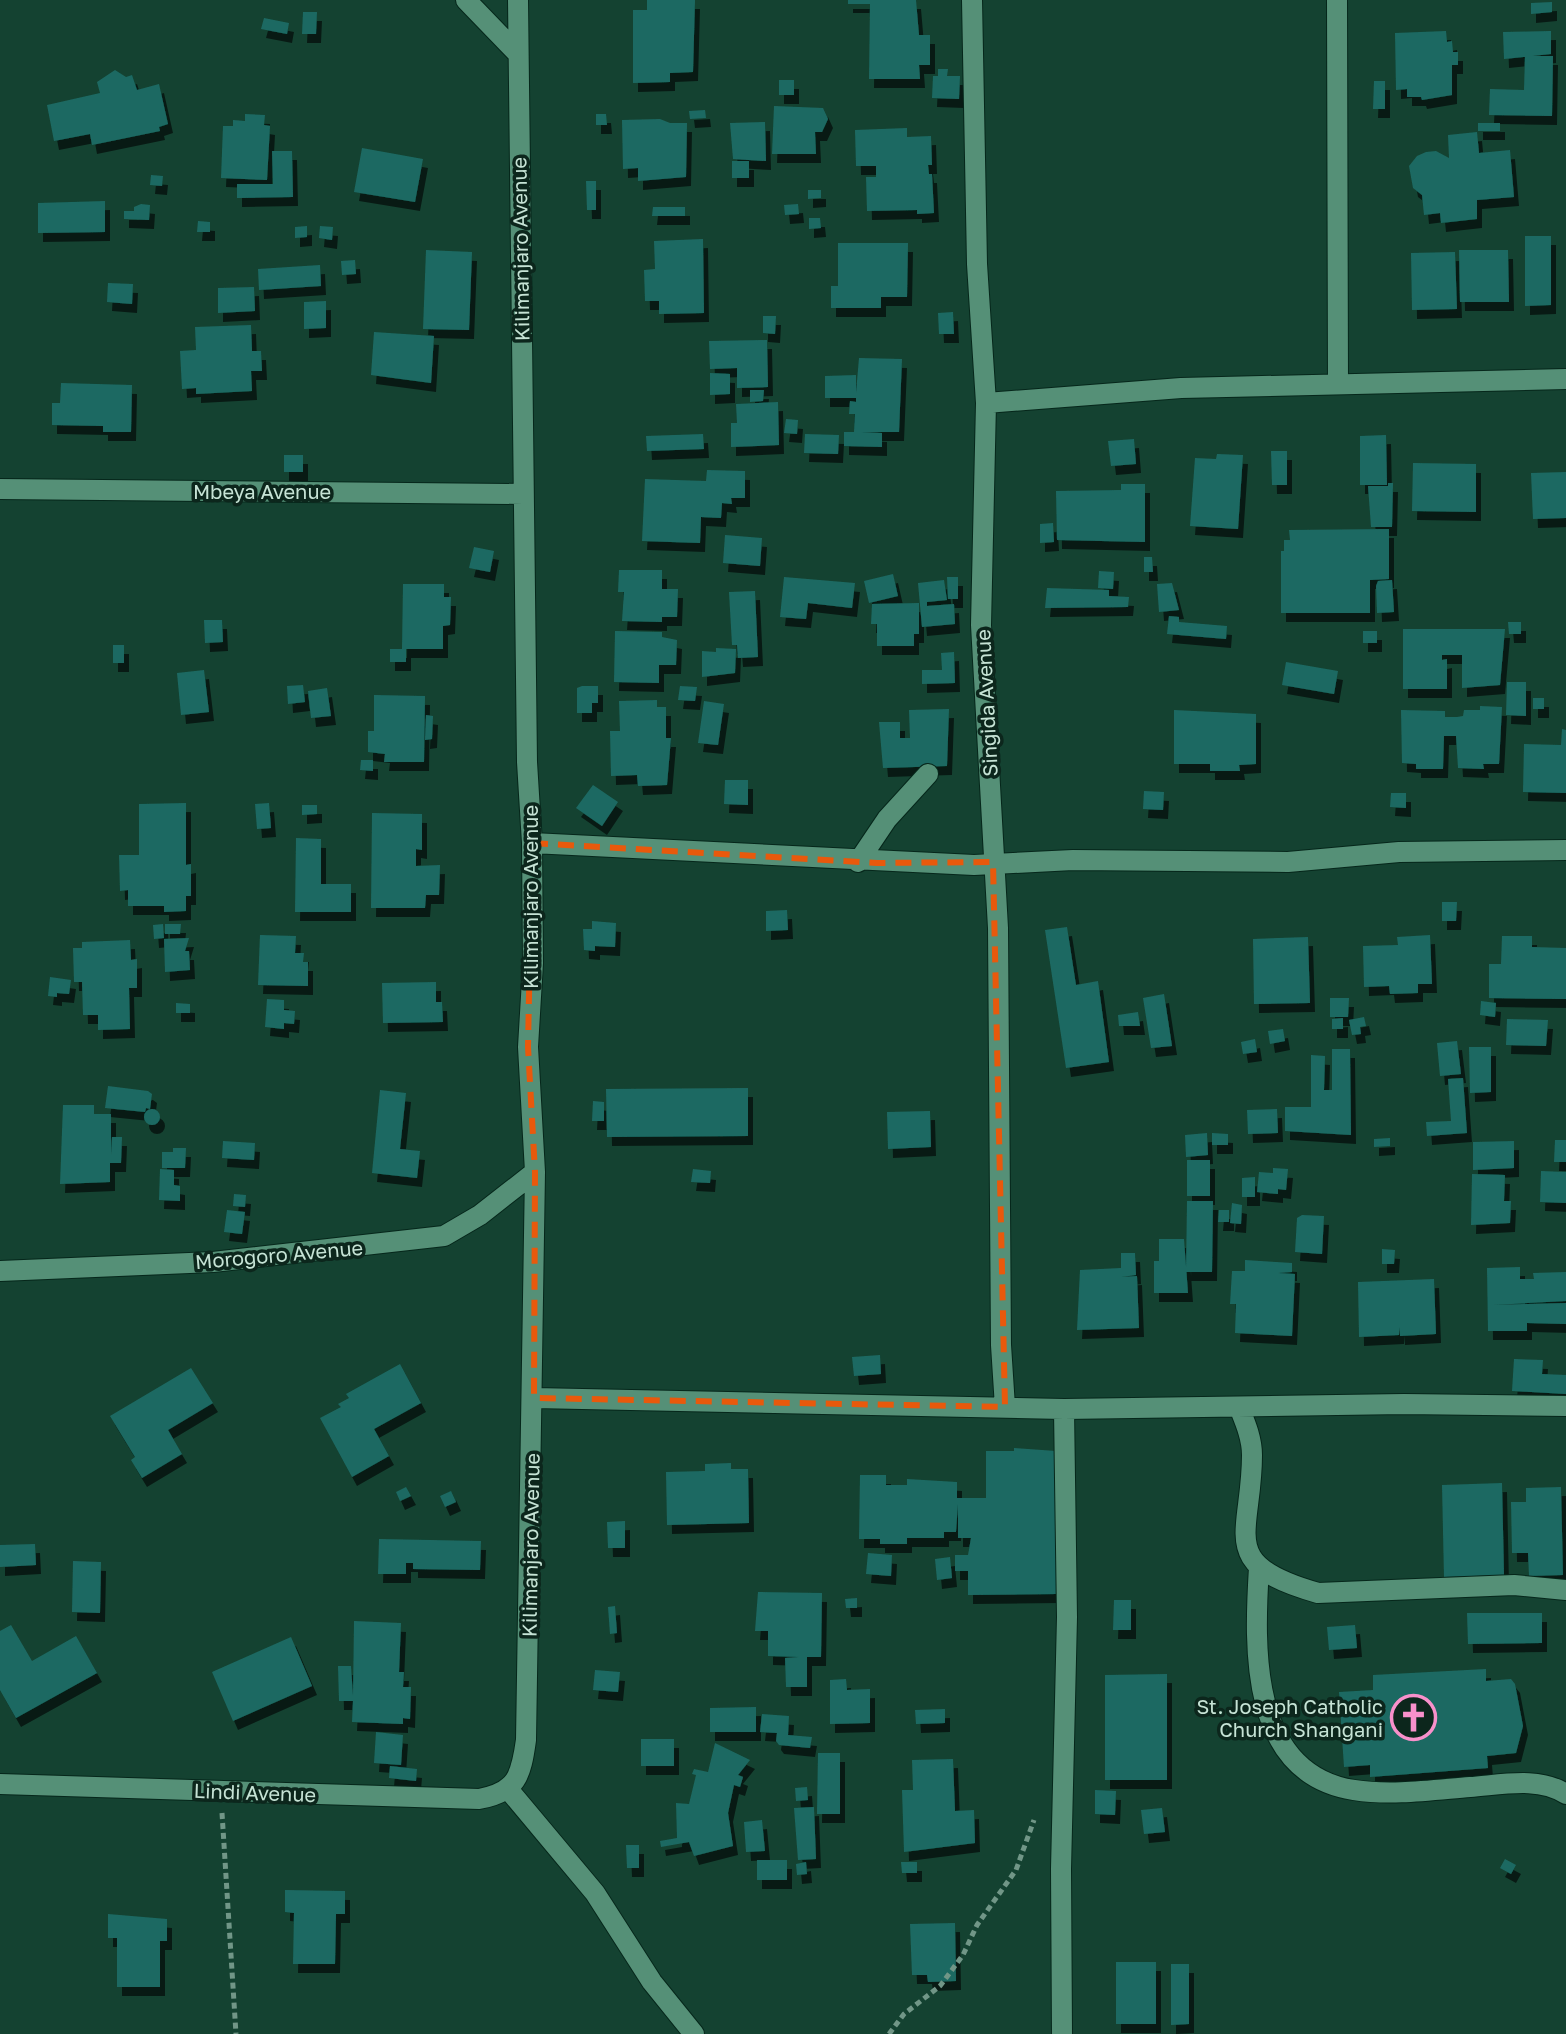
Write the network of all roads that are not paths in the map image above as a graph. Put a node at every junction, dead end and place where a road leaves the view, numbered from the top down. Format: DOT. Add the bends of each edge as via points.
graph roads {
  1 [pos="466,0"];
  2 [pos="518,0"];
  3 [pos="972,0"];
  4 [pos="1337,0"];
  5 [pos="518,54"];
  6 [pos="1566,379"];
  7 [pos="1338,383"];
  8 [pos="986,403"];
  9 [pos="0,489"];
  10 [pos="523,494"];
  11 [pos="928,774"];
  12 [pos="532,843"];
  13 [pos="1566,850"];
  14 [pos="858,862"];
  15 [pos="993,862"];
  16 [pos="535,1172"];
  17 [pos="0,1271"];
  18 [pos="534,1398"];
  19 [pos="1566,1406"];
  20 [pos="1005,1407"];
  21 [pos="1239,1407"];
  22 [pos="1064,1409"];
  23 [pos="1259,1567"];
  24 [pos="1566,1590"];
  25 [pos="0,1784"];
  26 [pos="508,1789"];
  27 [pos="1566,1794"];
  28 [pos="694,2034"];
  29 [pos="1062,2034"];
  1 -- 5 [label="street"];
  2 -- 5 [label="street, Kilimanjaro Avenue"];
  3 -- 8 [label="street, Singida Avenue" via="977,264"];
  4 -- 7 [label="street"];
  5 -- 10 [label="street, Kilimanjaro Avenue"];
  6 -- 7 [label="street"];
  7 -- 8 [label="street"];
  8 -- 15 [label="street, Singida Avenue" via="981,625"];
  9 -- 10 [label="street, Mbeya Avenue"];
  10 -- 12 [label="street, Kilimanjaro Avenue"];
  11 -- 14 [label="street" via="887,819"];
  12 -- 14 [label="street"];
  12 -- 16 [label="street, Kilimanjaro Avenue" via="528,1047"];
  13 -- 15 [label="street" via="1399,852 1288,862"];
  14 -- 15 [label="street"];
  15 -- 20 [label="street, Singida Avenue"];
  16 -- 17 [label="street, Morogoro Avenue" via="444,1236 213,1262"];
  16 -- 18 [label="street, Kilimanjaro Avenue"];
  18 -- 20 [label="street"];
  18 -- 26 [label="street, Kilimanjaro Avenue" via="526,1740 522,1769"];
  19 -- 21 [label="street"];
  20 -- 22 [label="street"];
  21 -- 22 [label="street"];
  21 -- 23 [label="street" via="1252,1453 1244,1547"];
  22 -- 29 [label="street"];
  23 -- 24 [label="street" via="1318,1593 1514,1585"];
  23 -- 27 [label="street" via="1262,1689 1272,1730 1296,1763 1351,1790 1507,1783 1551,1786"];
  25 -- 26 [label="street, Lindi Avenue" via="479,1799"];
  26 -- 28 [label="street" via="595,1893 652,1982"];
}
